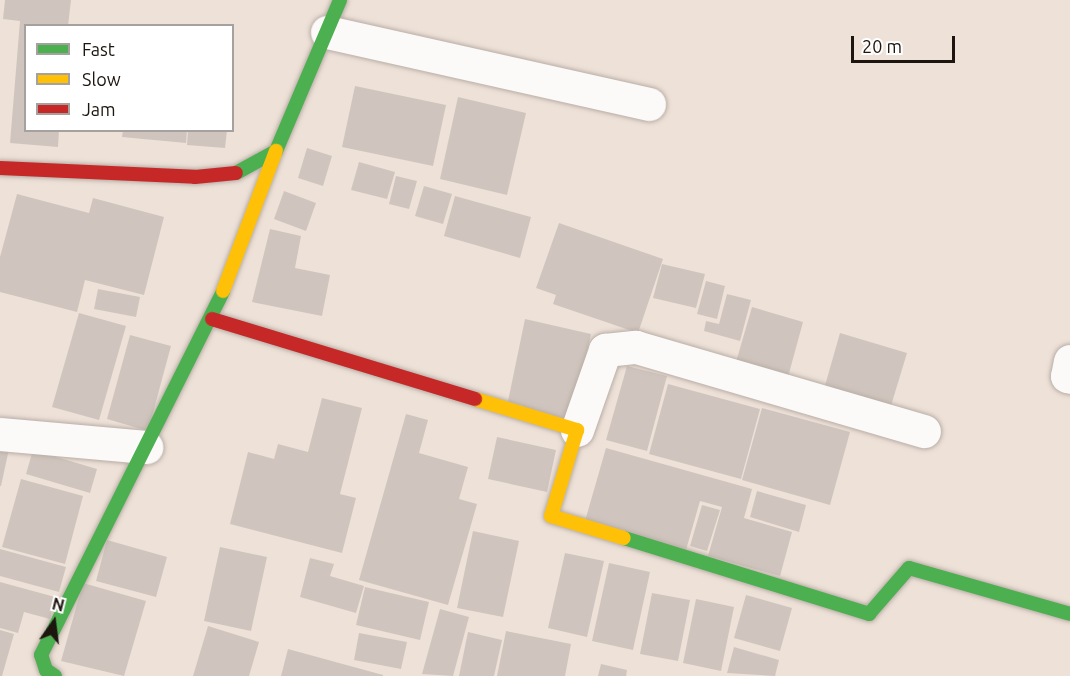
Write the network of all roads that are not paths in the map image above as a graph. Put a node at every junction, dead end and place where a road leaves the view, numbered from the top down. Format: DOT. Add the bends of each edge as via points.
graph roads {
  1 [pos="340,0"];
  2 [pos="327,32"];
  3 [pos="649,104"];
  4 [pos="276,152"];
  5 [pos="0,168"];
  6 [pos="212,319"];
  7 [pos="1070,361"];
  8 [pos="1070,377"];
  9 [pos="577,430"];
  10 [pos="924,431"];
  11 [pos="0,434"];
  12 [pos="146,447"];
  13 [pos="1070,614"];
  14 [pos="56,676"];
  1 -- 2 [label="street"];
  2 -- 3 [label="street"];
  2 -- 4 [label="street"];
  4 -- 5 [label="street" via="237,173 195,177"];
  4 -- 6 [label="street"];
  6 -- 9 [label="street"];
  6 -- 12 [label="street"];
  7 -- 8 [label="street" via="1066,376"];
  9 -- 10 [label="street" via="605,350 636,347"];
  9 -- 13 [label="street" via="551,516 869,614 909,568"];
  11 -- 12 [label="street"];
  12 -- 14 [label="street" via="41,655 46,670"];
}
